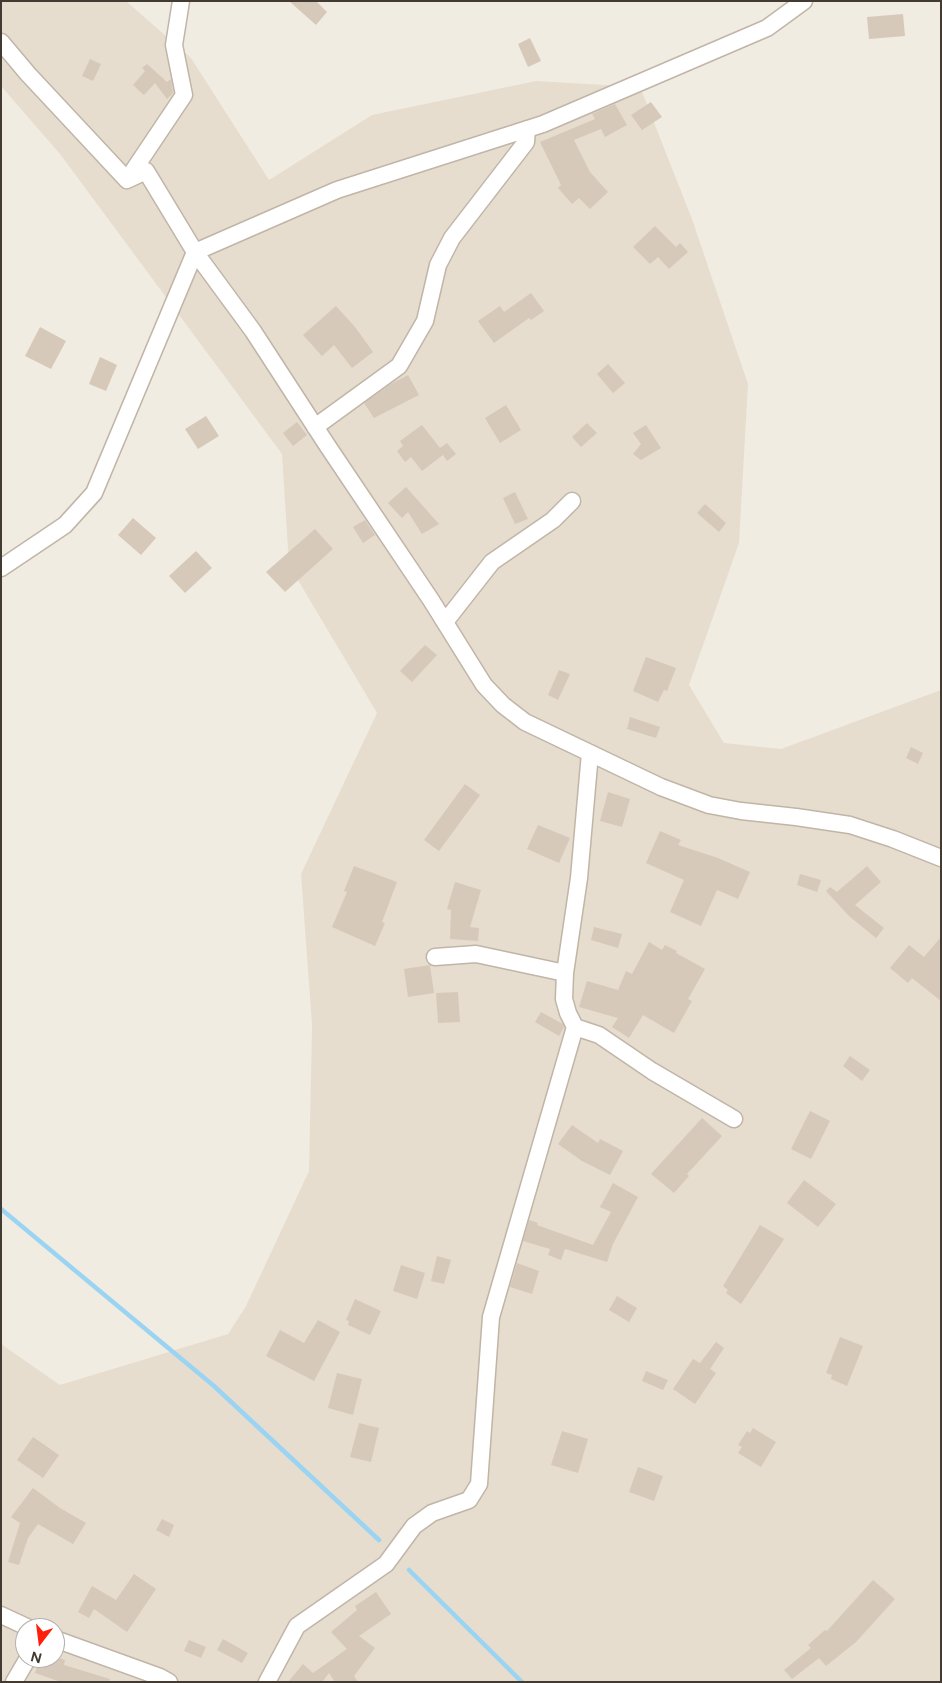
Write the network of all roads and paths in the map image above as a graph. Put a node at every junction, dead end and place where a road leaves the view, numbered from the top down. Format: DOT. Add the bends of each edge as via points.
graph roads {
  1 [pos="181,1"];
  2 [pos="804,1"];
  3 [pos="1,42"];
  4 [pos="527,129"];
  5 [pos="127,180"];
  6 [pos="195,252"];
  7 [pos="315,427"];
  8 [pos="572,501"];
  9 [pos="1,568"];
  10 [pos="445,622"];
  11 [pos="590,753"];
  12 [pos="941,858"];
  13 [pos="435,957"];
  14 [pos="565,973"];
  15 [pos="575,1027"];
  16 [pos="734,1119"];
  17 [pos="1,1615"];
  18 [pos="15,1622"];
  19 [pos="65,1643"];
  20 [pos="22,1668"];
  21 [pos="14,1682"];
  22 [pos="168,1682"];
  23 [pos="267,1682"];
  1 -- 5 [label="street" via="174,45 184,95"];
  2 -- 4 [label="street" via="766,28"];
  3 -- 5 [label="street"];
  4 -- 6 [label="street" via="337,190"];
  4 -- 7 [label="street" via="526,142 452,238 438,265 424,320 399,366"];
  5 -- 6 [label="street" via="146,171"];
  6 -- 7 [label="street" via="253,330"];
  6 -- 9 [label="street" via="94,493 66,525"];
  7 -- 10 [label="street"];
  8 -- 10 [label="street" via="553,520 492,562"];
  10 -- 11 [label="street" via="484,685 503,706 525,722"];
  11 -- 12 [label="street" via="661,787 709,805 850,825"];
  11 -- 14 [label="street" via="580,878"];
  13 -- 14 [label="street" via="476,954"];
  14 -- 15 [label="street" via="564,999"];
  15 -- 16 [label="street" via="599,1035 652,1071"];
  15 -- 23 [label="street" via="491,1317 479,1484 469,1500 432,1513 414,1526 386,1564 298,1626"];
  17 -- 18 [label="street"];
  19 -- 22 [label="street"];
  20 -- 21 [label="street"];
}
